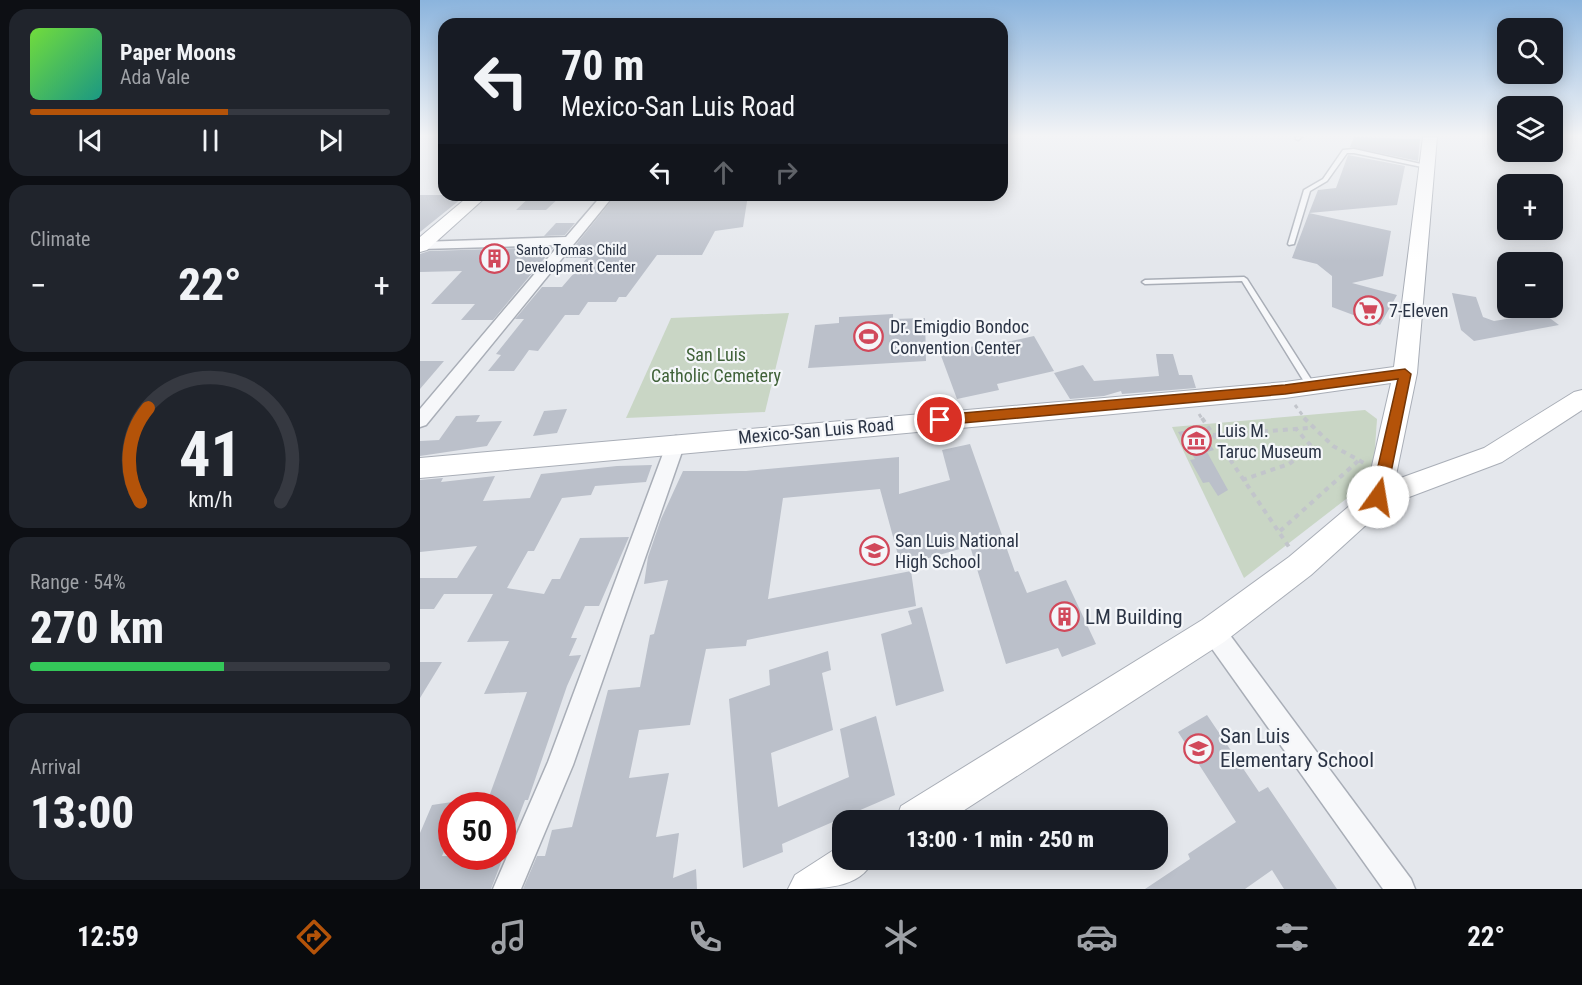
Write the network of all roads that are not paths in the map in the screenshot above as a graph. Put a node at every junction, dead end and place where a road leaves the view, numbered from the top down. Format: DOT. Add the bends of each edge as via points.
graph roads {
  1 [pos="1326,178"];
  2 [pos="1426,178"];
  3 [pos="473,201"];
  4 [pos="603,201"];
  5 [pos="572,241"];
  6 [pos="1291,244"];
  7 [pos="421,245"];
  8 [pos="1145,282"];
  9 [pos="1405,374"];
  10 [pos="1311,386"];
  11 [pos="1582,398"];
  12 [pos="420,421"];
  13 [pos="676,443"];
  14 [pos="420,468"];
  15 [pos="1381,484"];
  16 [pos="1213,631"];
  17 [pos="931,810"];
  18 [pos="838,870"];
  19 [pos="507,889"];
  20 [pos="809,889"];
  21 [pos="1401,889"];
  1 -- 6 [label="lane" via="1307,190"];
  2 -- 9 [label="main road"];
  3 -- 7 [label="main road"];
  4 -- 5 [label="street"];
  5 -- 7 [label="street"];
  5 -- 12 [label="street"];
  8 -- 10 [label="lane" via="1244,279"];
  9 -- 10 [label="main road, Mexico-San Luis Road"];
  9 -- 15 [label="main road"];
  10 -- 13 [label="main road, Mexico-San Luis Road"];
  11 -- 15 [label="main road" via="1493,455"];
  13 -- 14 [label="main road, Mexico-San Luis Road"];
  13 -- 19 [label="street" via="560,765"];
  15 -- 16 [label="main road" via="1300,566"];
  16 -- 17 [label="main road"];
  16 -- 21 [label="street"];
  18 -- 20 [label="main road"];
}
